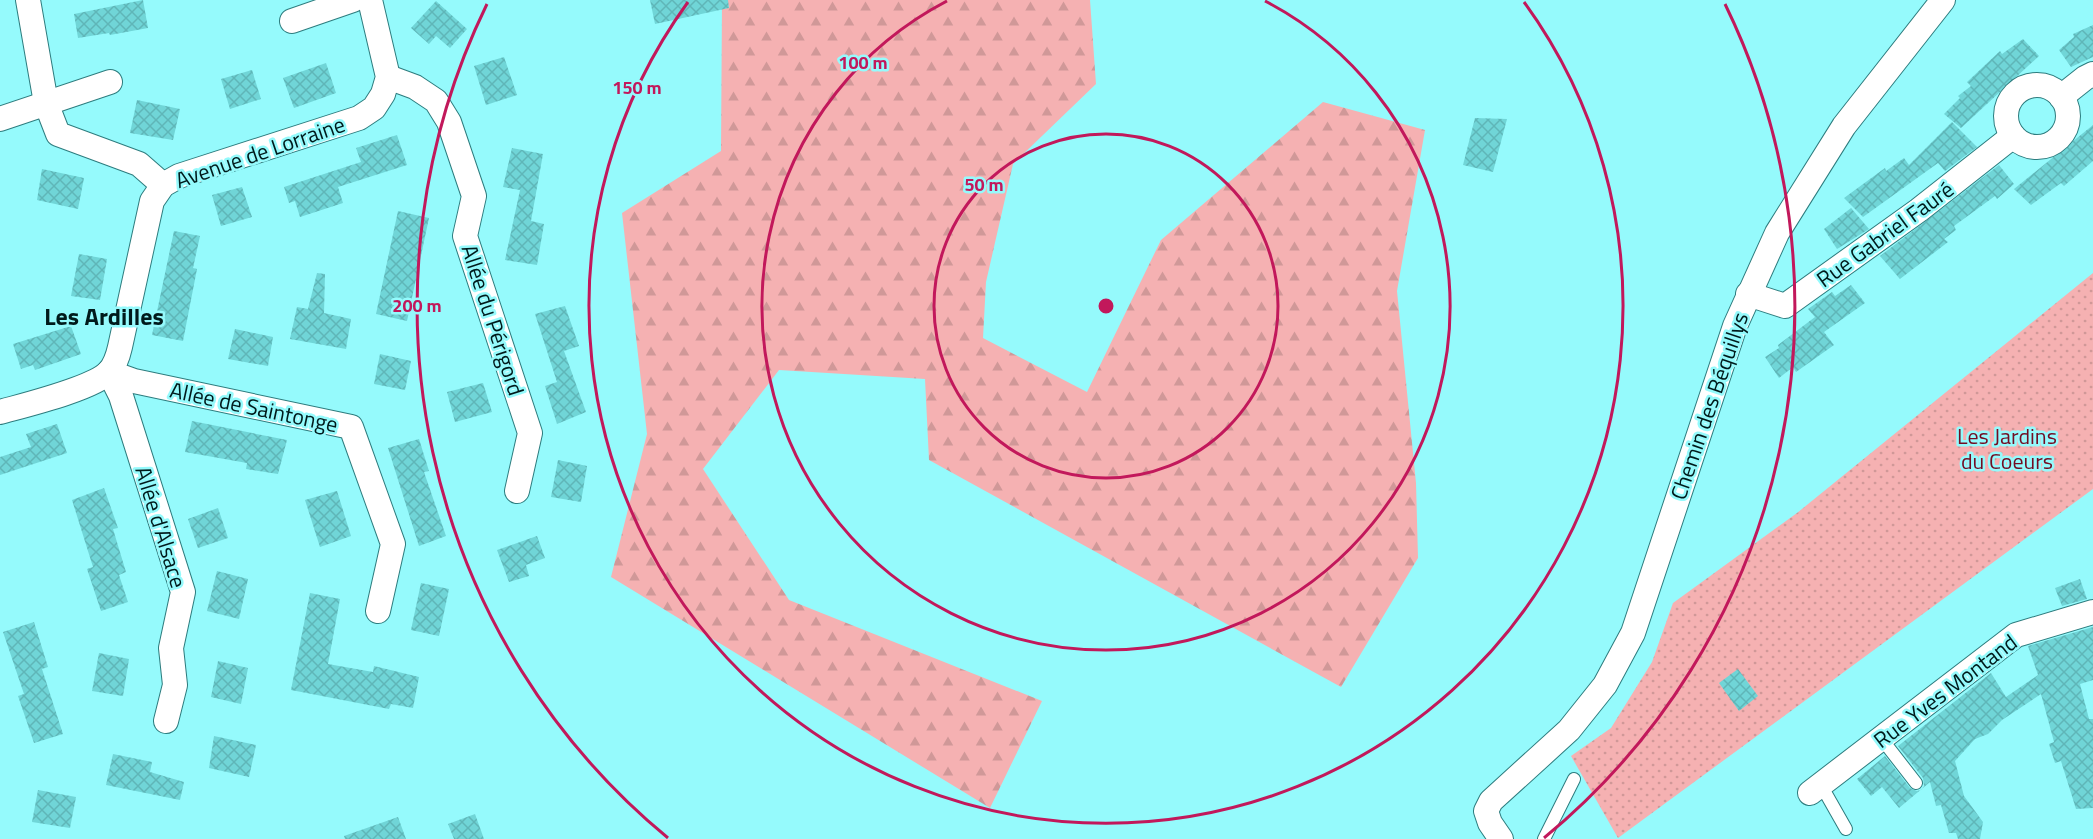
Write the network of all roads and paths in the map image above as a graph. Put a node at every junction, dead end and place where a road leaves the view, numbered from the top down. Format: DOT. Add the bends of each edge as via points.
graph roads {
  1 [pos="28,0"];
  2 [pos="354,0"];
  3 [pos="370,0"];
  4 [pos="1943,0"];
  5 [pos="292,21"];
  6 [pos="2093,75"];
  7 [pos="388,77"];
  8 [pos="110,82"];
  9 [pos="2061,97"];
  10 [pos="46,103"];
  11 [pos="0,119"];
  12 [pos="2013,136"];
  13 [pos="163,186"];
  14 [pos="1748,294"];
  15 [pos="109,372"];
  16 [pos="0,412"];
  17 [pos="517,491"];
  18 [pos="378,611"];
  19 [pos="2093,612"];
  20 [pos="166,721"];
  21 [pos="1881,738"];
  22 [pos="1574,779"];
  23 [pos="1916,783"];
  24 [pos="1816,789"];
  25 [pos="1846,829"];
  26 [pos="1502,839"];
  27 [pos="1544,839"];
  1 -- 10 [label="street"];
  2 -- 5 [label="street"];
  3 -- 7 [label="street"];
  4 -- 14 [label="street, Chemin des Béquillys" via="1844,126 1777,233"];
  6 -- 9 [label="street"];
  7 -- 13 [label="street, Avenue de Lorraine" via="374,108 359,118 179,176"];
  7 -- 17 [label="street, Allée du Périgord" via="415,87 436,101 449,122 474,195 465,236 530,433"];
  8 -- 10 [label="street"];
  9 -- 12 [label="street" via="2068,117 2061,137 2042,147 2031,147"];
  9 -- 12 [label="street" via="2045,86 2026,87 2017,92 2006,118"];
  10 -- 11 [label="street"];
  10 -- 13 [label="street" via="58,134 139,164"];
  12 -- 14 [label="street, Rue Gabriel Fauré" via="1919,210 1785,306"];
  13 -- 15 [label="street, Avenue de Lorraine" via="152,201 120,347"];
  14 -- 26 [label="street, Chemin des Béquillys" via="1718,372 1633,633 1605,685 1569,730 1491,801 1486,811"];
  15 -- 16 [label="street" via="88,385"];
  15 -- 18 [label="street, Allée de Saintonge" via="134,381 351,427 393,544"];
  15 -- 20 [label="street, Allée d'Alsace" via="121,396 183,592 171,648 175,685"];
  19 -- 21 [label="street, Rue Yves Montand" via="2016,635"];
  21 -- 23 [label="lane"];
  21 -- 24 [label="street, Rue Yves Montand"];
  22 -- 27 [label="lane"];
  24 -- 25 [label="lane"];
}
